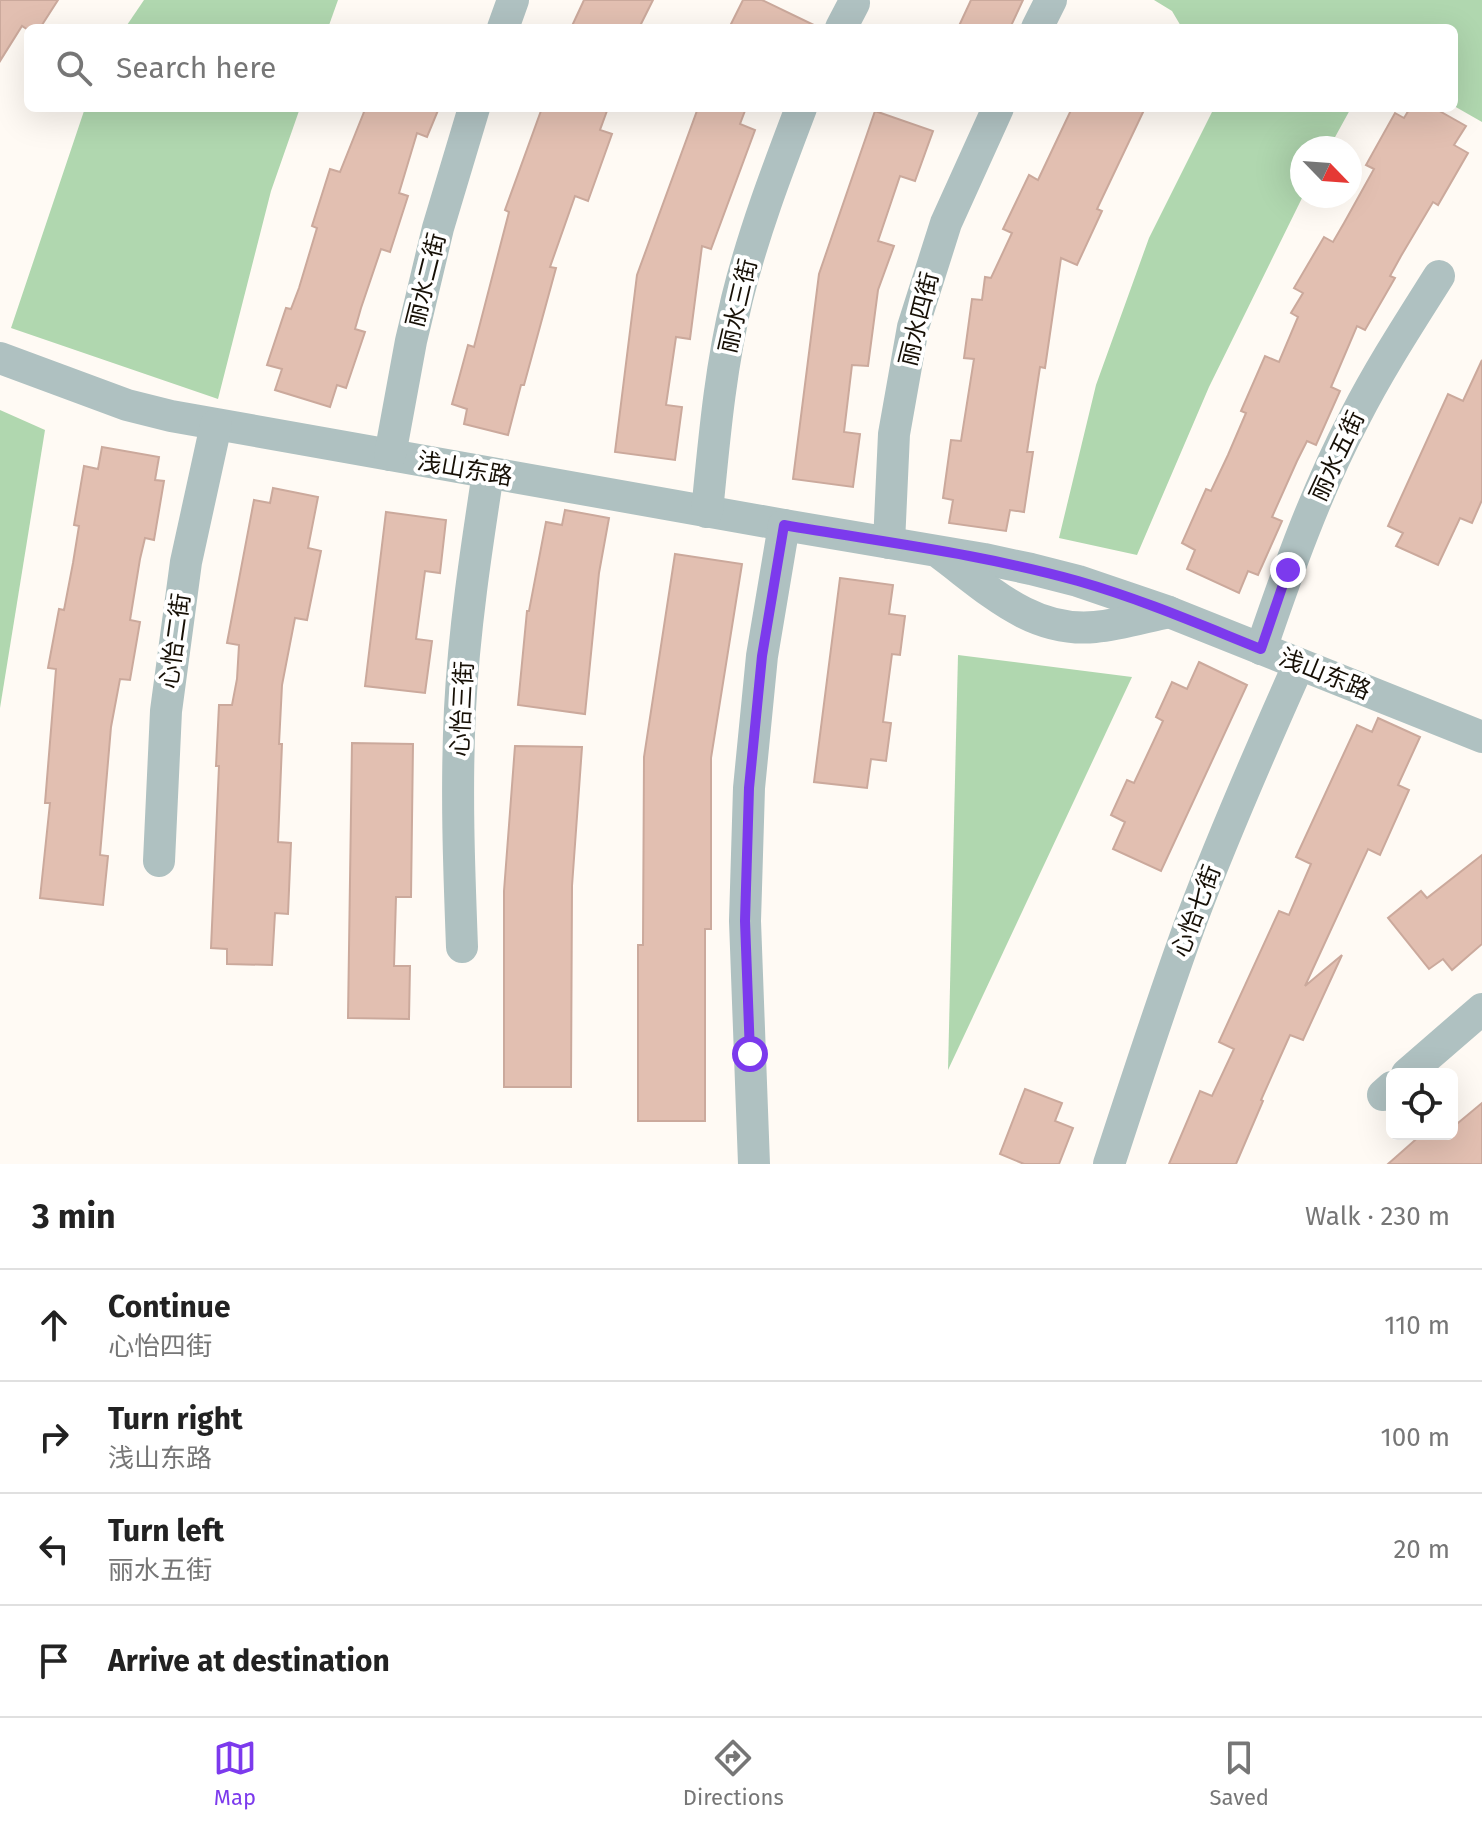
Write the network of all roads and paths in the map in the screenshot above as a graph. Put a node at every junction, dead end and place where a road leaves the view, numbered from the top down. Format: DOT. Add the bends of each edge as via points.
graph roads {
  1 [pos="513,0"];
  2 [pos="1051,0"];
  3 [pos="504,24"];
  4 [pos="1039,24"];
  5 [pos="473,112"];
  6 [pos="799,112"];
  7 [pos="996,112"];
  8 [pos="1439,276"];
  9 [pos="0,358"];
  10 [pos="216,425"];
  11 [pos="390,455"];
  12 [pos="488,473"];
  13 [pos="707,512"];
  14 [pos="784,525"];
  15 [pos="889,543"];
  16 [pos="937,551"];
  17 [pos="1169,612"];
  18 [pos="1261,649"];
  19 [pos="1299,664"];
  20 [pos="1482,737"];
  21 [pos="159,861"];
  22 [pos="462,947"];
  23 [pos="1482,1009"];
  24 [pos="1414,1068"];
  25 [pos="754,1164"];
  26 [pos="1109,1164"];
  1 -- 3 [label="lane"];
  2 -- 4 [label="lane"];
  5 -- 11 [label="lane, 丽水二街" via="438,228"];
  6 -- 13 [label="lane, 丽水三街" via="766,198 737,301 717,406"];
  7 -- 15 [label="lane, 丽水四街" via="946,223 913,327 894,434"];
  8 -- 18 [label="lane, 丽水五街" via="1354,418 1318,493"];
  9 -- 10 [label="lane, 浅山东路" via="127,405"];
  10 -- 11 [label="lane, 浅山东路"];
  10 -- 21 [label="lane, 心怡二街" via="186,562 168,696"];
  11 -- 12 [label="lane, 浅山东路"];
  12 -- 13 [label="lane, 浅山东路"];
  12 -- 22 [label="lane, 心怡三街" via="460,709"];
  13 -- 14 [label="lane, 浅山东路"];
  14 -- 15 [label="lane, 浅山东路"];
  14 -- 25 [label="lane" via="762,656 749,788 745,921"];
  15 -- 16 [label="lane, 浅山东路"];
  16 -- 17 [label="lane, 浅山东路" via="1043,572"];
  16 -- 17 [label="lane, 浅山东路" via="1012,607 1046,623 1096,627"];
  17 -- 18 [label="lane, 浅山东路"];
  18 -- 19 [label="lane, 浅山东路"];
  19 -- 20 [label="lane, 浅山东路"];
  19 -- 26 [label="lane, 心怡七街" via="1193,916"];
  23 -- 24 [label="lane"];
}
